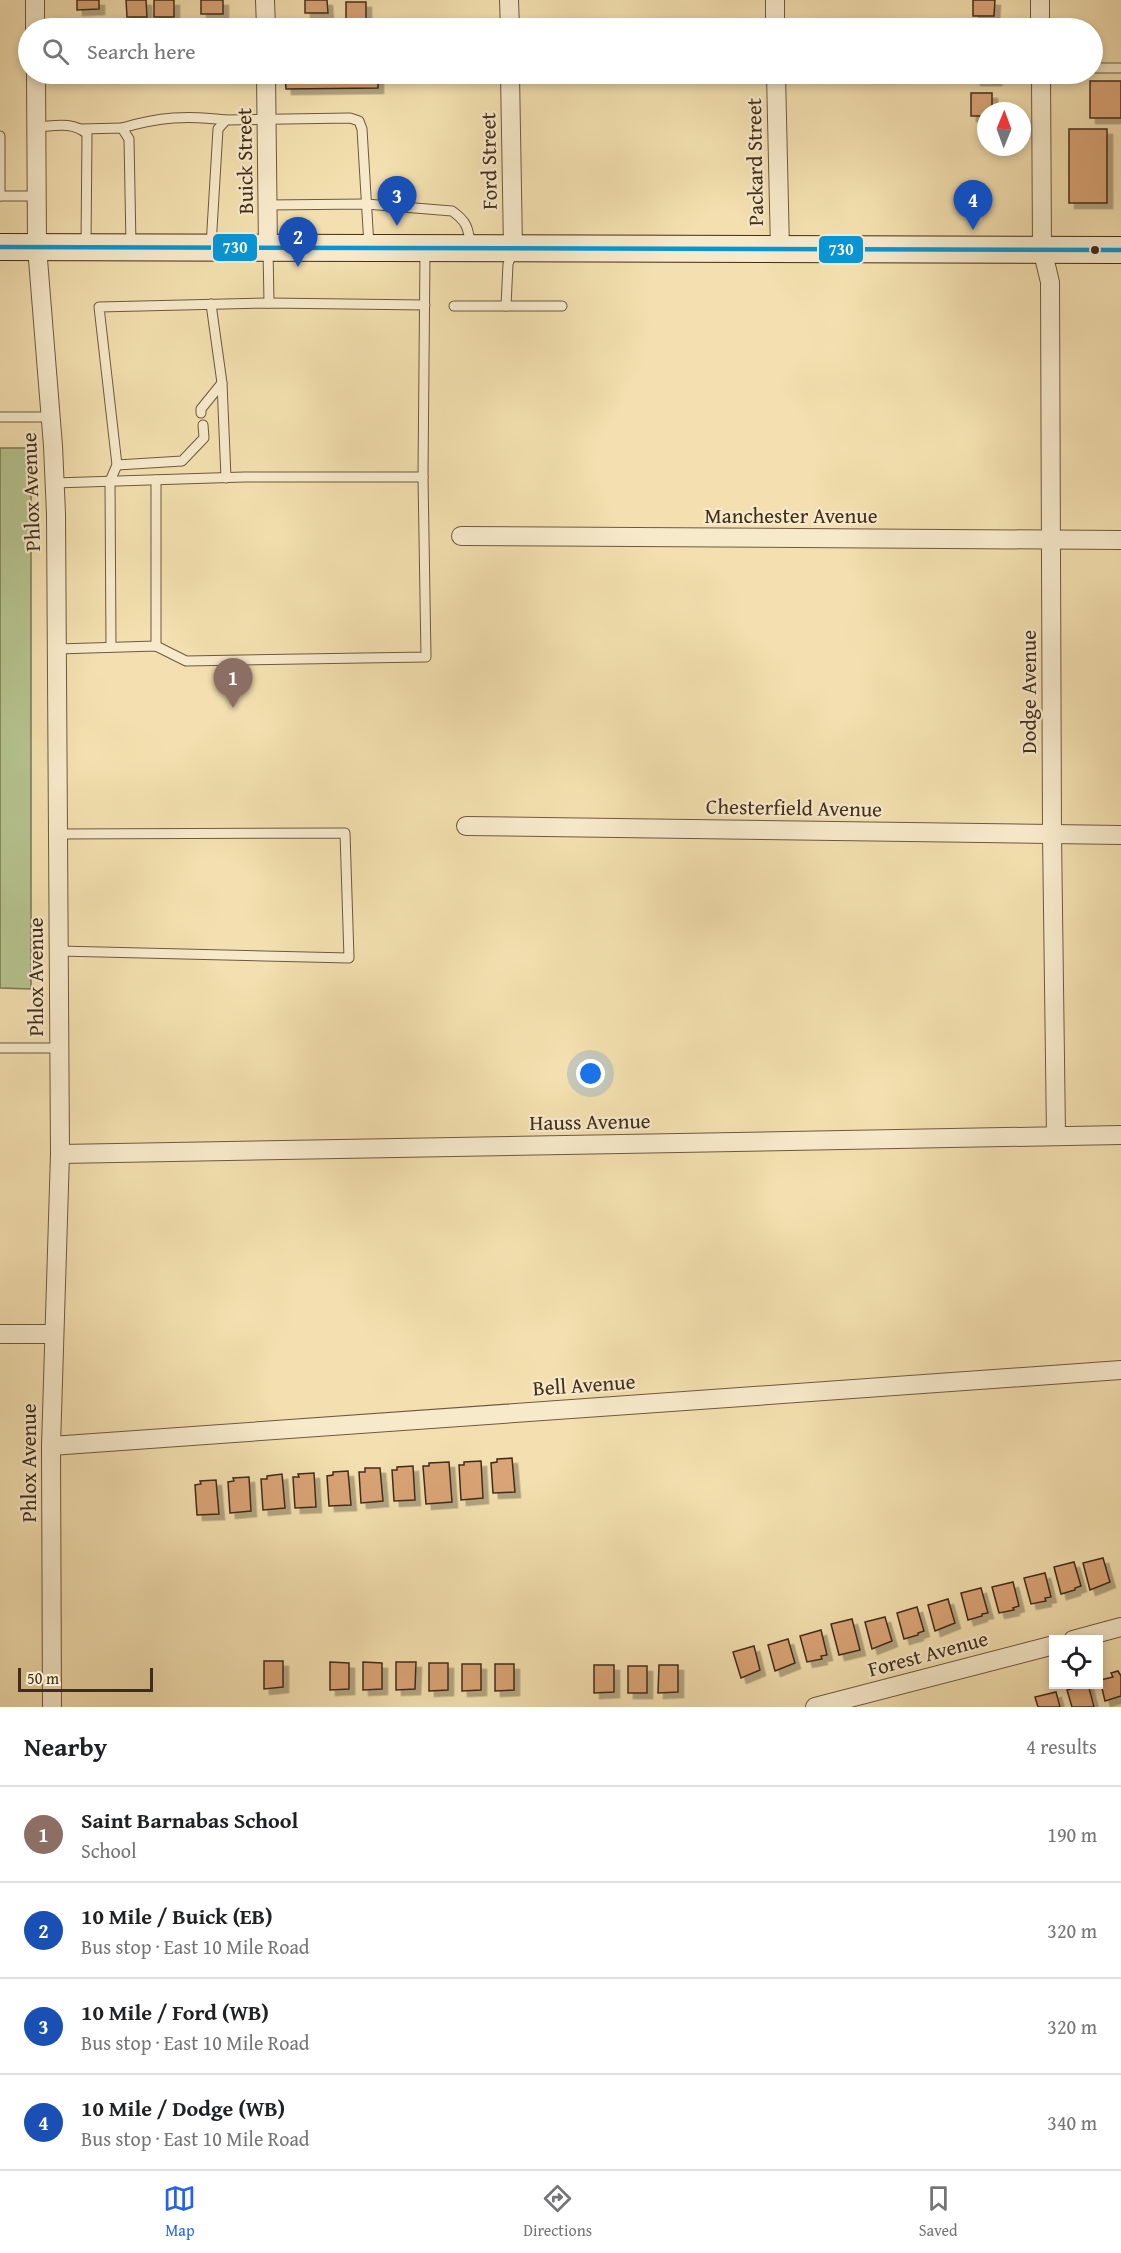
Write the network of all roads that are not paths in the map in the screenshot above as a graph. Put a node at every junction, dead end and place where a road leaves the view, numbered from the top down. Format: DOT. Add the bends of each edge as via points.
graph roads {
  1 [pos="35,0"];
  2 [pos="265,0"];
  3 [pos="509,0"];
  4 [pos="775,0"];
  5 [pos="1040,0"];
  6 [pos="35,18"];
  7 [pos="266,18"];
  8 [pos="510,18"];
  9 [pos="775,18"];
  10 [pos="1040,18"];
  11 [pos="1103,68"];
  12 [pos="1121,68"];
  13 [pos="36,84"];
  14 [pos="266,84"];
  15 [pos="510,84"];
  16 [pos="776,84"];
  17 [pos="1041,84"];
  18 [pos="267,119"];
  19 [pos="226,120"];
  20 [pos="36,127"];
  21 [pos="122,128"];
  22 [pos="81,129"];
  23 [pos="0,136"];
  24 [pos="0,196"];
  25 [pos="36,196"];
  26 [pos="366,204"];
  27 [pos="267,205"];
  28 [pos="0,247"];
  29 [pos="37,247"];
  30 [pos="86,248"];
  31 [pos="132,248"];
  32 [pos="210,248"];
  33 [pos="425,248"];
  34 [pos="513,248"];
  35 [pos="268,249"];
  36 [pos="369,249"];
  37 [pos="471,249"];
  38 [pos="1042,249"];
  39 [pos="780,250"];
  40 [pos="1121,250"];
  41 [pos="269,303"];
  42 [pos="211,304"];
  43 [pos="425,305"];
  44 [pos="454,306"];
  45 [pos="507,306"];
  46 [pos="562,306"];
  47 [pos="222,383"];
  48 [pos="201,413"];
  49 [pos="0,417"];
  50 [pos="50,417"];
  51 [pos="203,425"];
  52 [pos="117,465"];
  53 [pos="423,477"];
  54 [pos="226,478"];
  55 [pos="156,480"];
  56 [pos="110,481"];
  57 [pos="54,483"];
  58 [pos="461,536"];
  59 [pos="1051,540"];
  60 [pos="1121,540"];
  61 [pos="156,646"];
  62 [pos="111,647"];
  63 [pos="57,649"];
  64 [pos="466,826"];
  65 [pos="58,834"];
  66 [pos="1052,834"];
  67 [pos="1121,835"];
  68 [pos="59,951"];
  69 [pos="0,1048"];
  70 [pos="59,1048"];
  71 [pos="1056,1135"];
  72 [pos="1121,1135"];
  73 [pos="60,1154"];
  74 [pos="0,1334"];
  75 [pos="54,1334"];
  76 [pos="1121,1370"];
  77 [pos="51,1446"];
  78 [pos="1121,1627"];
  79 [pos="1091,1635"];
  80 [pos="1049,1646"];
  81 [pos="52,1707"];
  82 [pos="814,1707"];
  1 -- 6 [label="street"];
  2 -- 7 [label="street"];
  3 -- 8 [label="street"];
  4 -- 9 [label="street"];
  5 -- 10 [label="street"];
  11 -- 12 [label="lane"];
  13 -- 20 [label="street, Phlox Avenue"];
  14 -- 18 [label="street, Buick Street"];
  15 -- 34 [label="street, Ford Street"];
  16 -- 39 [label="street, Packard Street"];
  17 -- 38 [label="street, Dodge Avenue"];
  18 -- 19 [label="lane"];
  18 -- 26 [label="lane" via="359,121"];
  18 -- 27 [label="street, Buick Street"];
  19 -- 21 [label="lane" via="158,118"];
  19 -- 32 [label="lane" via="218,129"];
  20 -- 22 [label="lane" via="69,125"];
  20 -- 25 [label="street, Phlox Avenue"];
  21 -- 22 [label="lane"];
  21 -- 31 [label="lane" via="129,139"];
  22 -- 30 [label="lane" via="87,134"];
  23 -- 24 [label="lane"];
  24 -- 25 [label="lane"];
  25 -- 29 [label="street, Phlox Avenue"];
  26 -- 27 [label="lane"];
  26 -- 36 [label="lane"];
  26 -- 37 [label="lane" via="452,211 463,219"];
  27 -- 35 [label="street, Buick Street"];
  28 -- 29 [label="main road"];
  29 -- 30 [label="main road"];
  29 -- 50 [label="street, Phlox Avenue"];
  30 -- 31 [label="main road"];
  31 -- 32 [label="main road"];
  32 -- 35 [label="main road"];
  33 -- 36 [label="main road"];
  33 -- 37 [label="main road"];
  33 -- 43 [label="lane"];
  34 -- 37 [label="main road"];
  34 -- 39 [label="main road"];
  34 -- 45 [label="lane" via="508,264"];
  35 -- 36 [label="main road"];
  35 -- 41 [label="lane"];
  38 -- 39 [label="main road"];
  38 -- 40 [label="main road"];
  38 -- 59 [label="street, Dodge Avenue" via="1050,282"];
  41 -- 42 [label="lane"];
  41 -- 43 [label="lane"];
  42 -- 47 [label="lane"];
  42 -- 52 [label="lane" via="99,307"];
  43 -- 53 [label="lane"];
  44 -- 45 [label="lane"];
  45 -- 46 [label="lane"];
  47 -- 48 [label="lane"];
  47 -- 54 [label="lane"];
  49 -- 50 [label="lane"];
  50 -- 57 [label="street, Phlox Avenue"];
  51 -- 52 [label="lane" via="204,438 182,461"];
  52 -- 56 [label="lane"];
  53 -- 54 [label="lane"];
  53 -- 61 [label="lane" via="426,657 186,661"];
  54 -- 55 [label="lane"];
  55 -- 56 [label="lane"];
  55 -- 61 [label="lane"];
  56 -- 57 [label="lane"];
  56 -- 62 [label="lane"];
  57 -- 63 [label="street, Phlox Avenue"];
  58 -- 59 [label="street, Manchester Avenue"];
  59 -- 60 [label="street, Manchester Avenue"];
  59 -- 66 [label="street, Dodge Avenue"];
  61 -- 62 [label="lane"];
  62 -- 63 [label="lane"];
  63 -- 65 [label="street, Phlox Avenue"];
  64 -- 66 [label="street, Chesterfield Avenue"];
  65 -- 68 [label="street, Phlox Avenue"];
  65 -- 68 [label="lane" via="345,833 349,958"];
  66 -- 67 [label="street, Chesterfield Avenue"];
  66 -- 71 [label="street, Dodge Avenue"];
  68 -- 70 [label="street, Phlox Avenue"];
  69 -- 70 [label="lane"];
  70 -- 73 [label="street, Phlox Avenue"];
  71 -- 72 [label="street, Hauss Avenue"];
  71 -- 73 [label="street, Hauss Avenue"];
  73 -- 75 [label="street, Phlox Avenue"];
  74 -- 75 [label="street"];
  75 -- 77 [label="street, Phlox Avenue"];
  76 -- 77 [label="street, Bell Avenue"];
  77 -- 81 [label="street, Phlox Avenue"];
  78 -- 79 [label="street"];
  80 -- 82 [label="street, Forest Avenue"];
}
